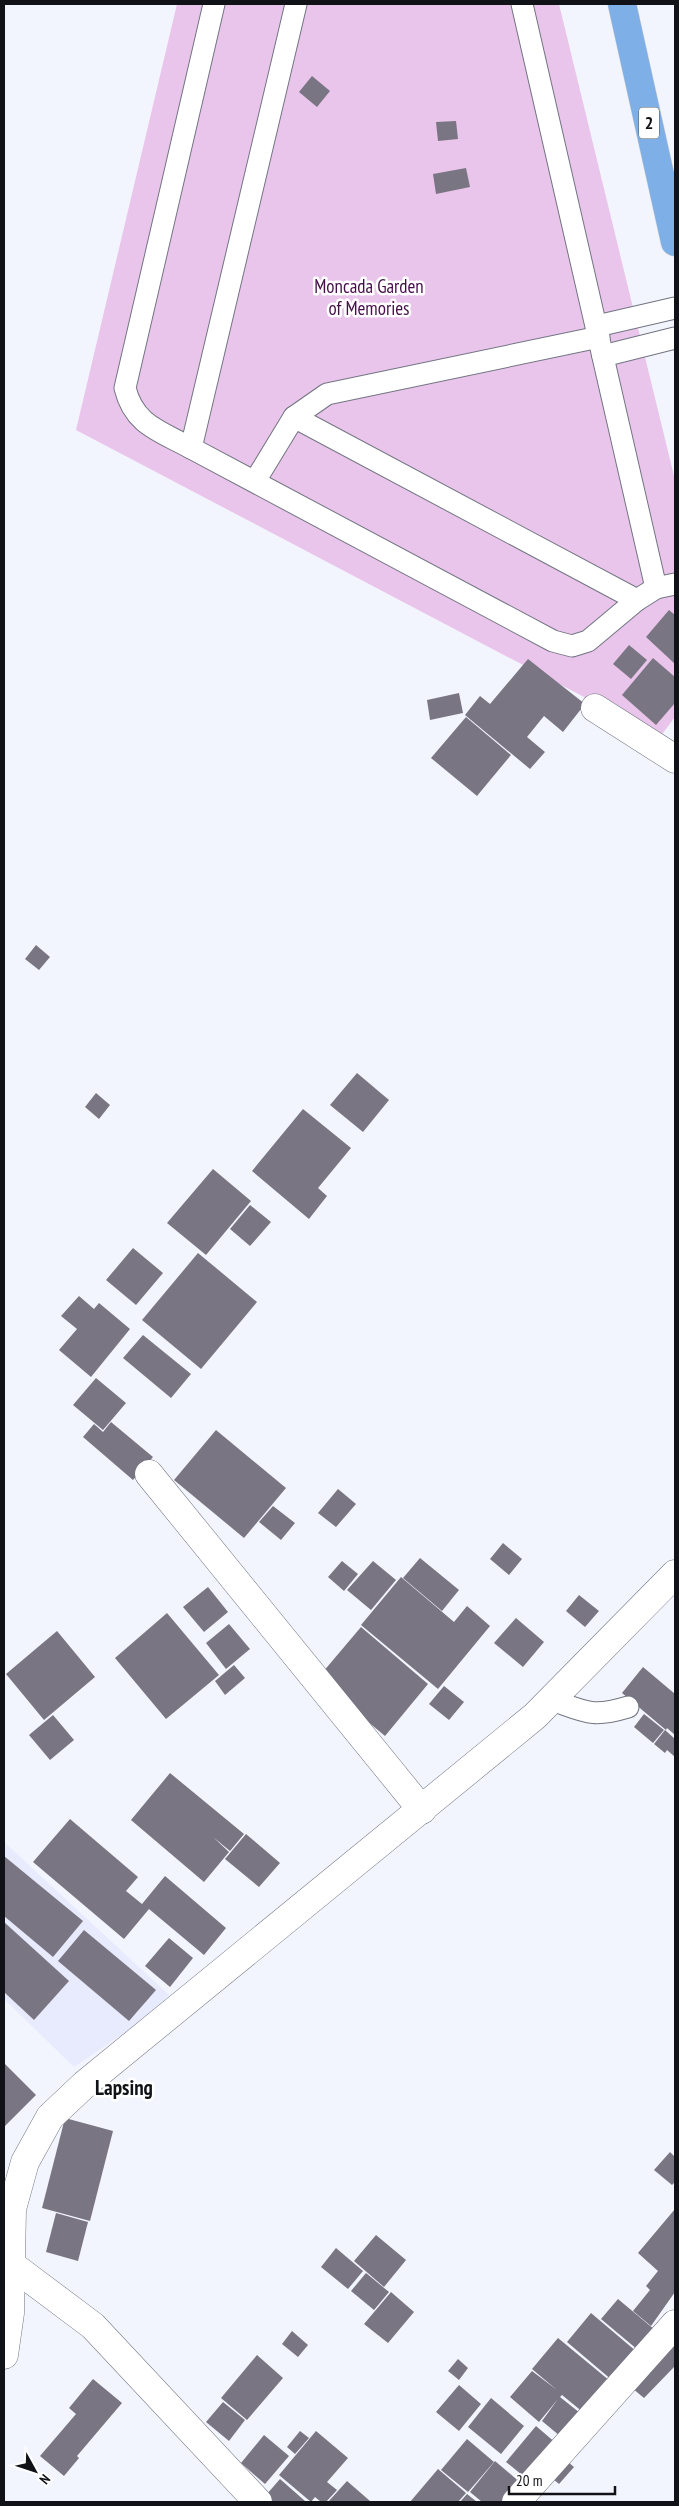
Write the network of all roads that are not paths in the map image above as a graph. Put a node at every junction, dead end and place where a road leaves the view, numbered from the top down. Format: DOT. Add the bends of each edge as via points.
graph roads {
  1 [pos="214,4"];
  2 [pos="296,4"];
  3 [pos="522,4"];
  4 [pos="622,4"];
  5 [pos="675,242"];
  6 [pos="675,308"];
  7 [pos="675,338"];
  8 [pos="600,340"];
  9 [pos="294,417"];
  10 [pos="191,448"];
  11 [pos="254,481"];
  12 [pos="666,586"];
  13 [pos="637,600"];
  14 [pos="595,708"];
  15 [pos="675,759"];
  16 [pos="149,1474"];
  17 [pos="675,1574"];
  18 [pos="552,1700"];
  19 [pos="628,1706"];
  20 [pos="422,1810"];
  21 [pos="8,2207"];
  22 [pos="13,2266"];
  23 [pos="675,2324"];
  24 [pos="4,2355"];
  25 [pos="258,2502"];
  26 [pos="516,2502"];
  1 -- 10 [label="lane" via="125,388 132,411 145,423"];
  2 -- 10 [label="lane"];
  3 -- 8 [label="lane"];
  4 -- 5 [label="highway, 2"];
  6 -- 8 [label="lane"];
  7 -- 8 [label="lane"];
  8 -- 9 [label="lane" via="327,394"];
  8 -- 12 [label="lane"];
  9 -- 11 [label="lane"];
  9 -- 13 [label="lane"];
  10 -- 11 [label="lane"];
  11 -- 13 [label="lane" via="553,641 572,646 588,641"];
  12 -- 13 [label="lane"];
  14 -- 15 [label="street"];
  16 -- 20 [label="street"];
  17 -- 18 [label="street"];
  18 -- 19 [label="lane" via="590,1713 606,1714"];
  18 -- 20 [label="street"];
  20 -- 21 [label="street" via="85,2084 50,2117 24,2162"];
  21 -- 22 [label="street"];
  22 -- 24 [label="street"];
  22 -- 25 [label="street" via="93,2326"];
  23 -- 26 [label="street"];
}
